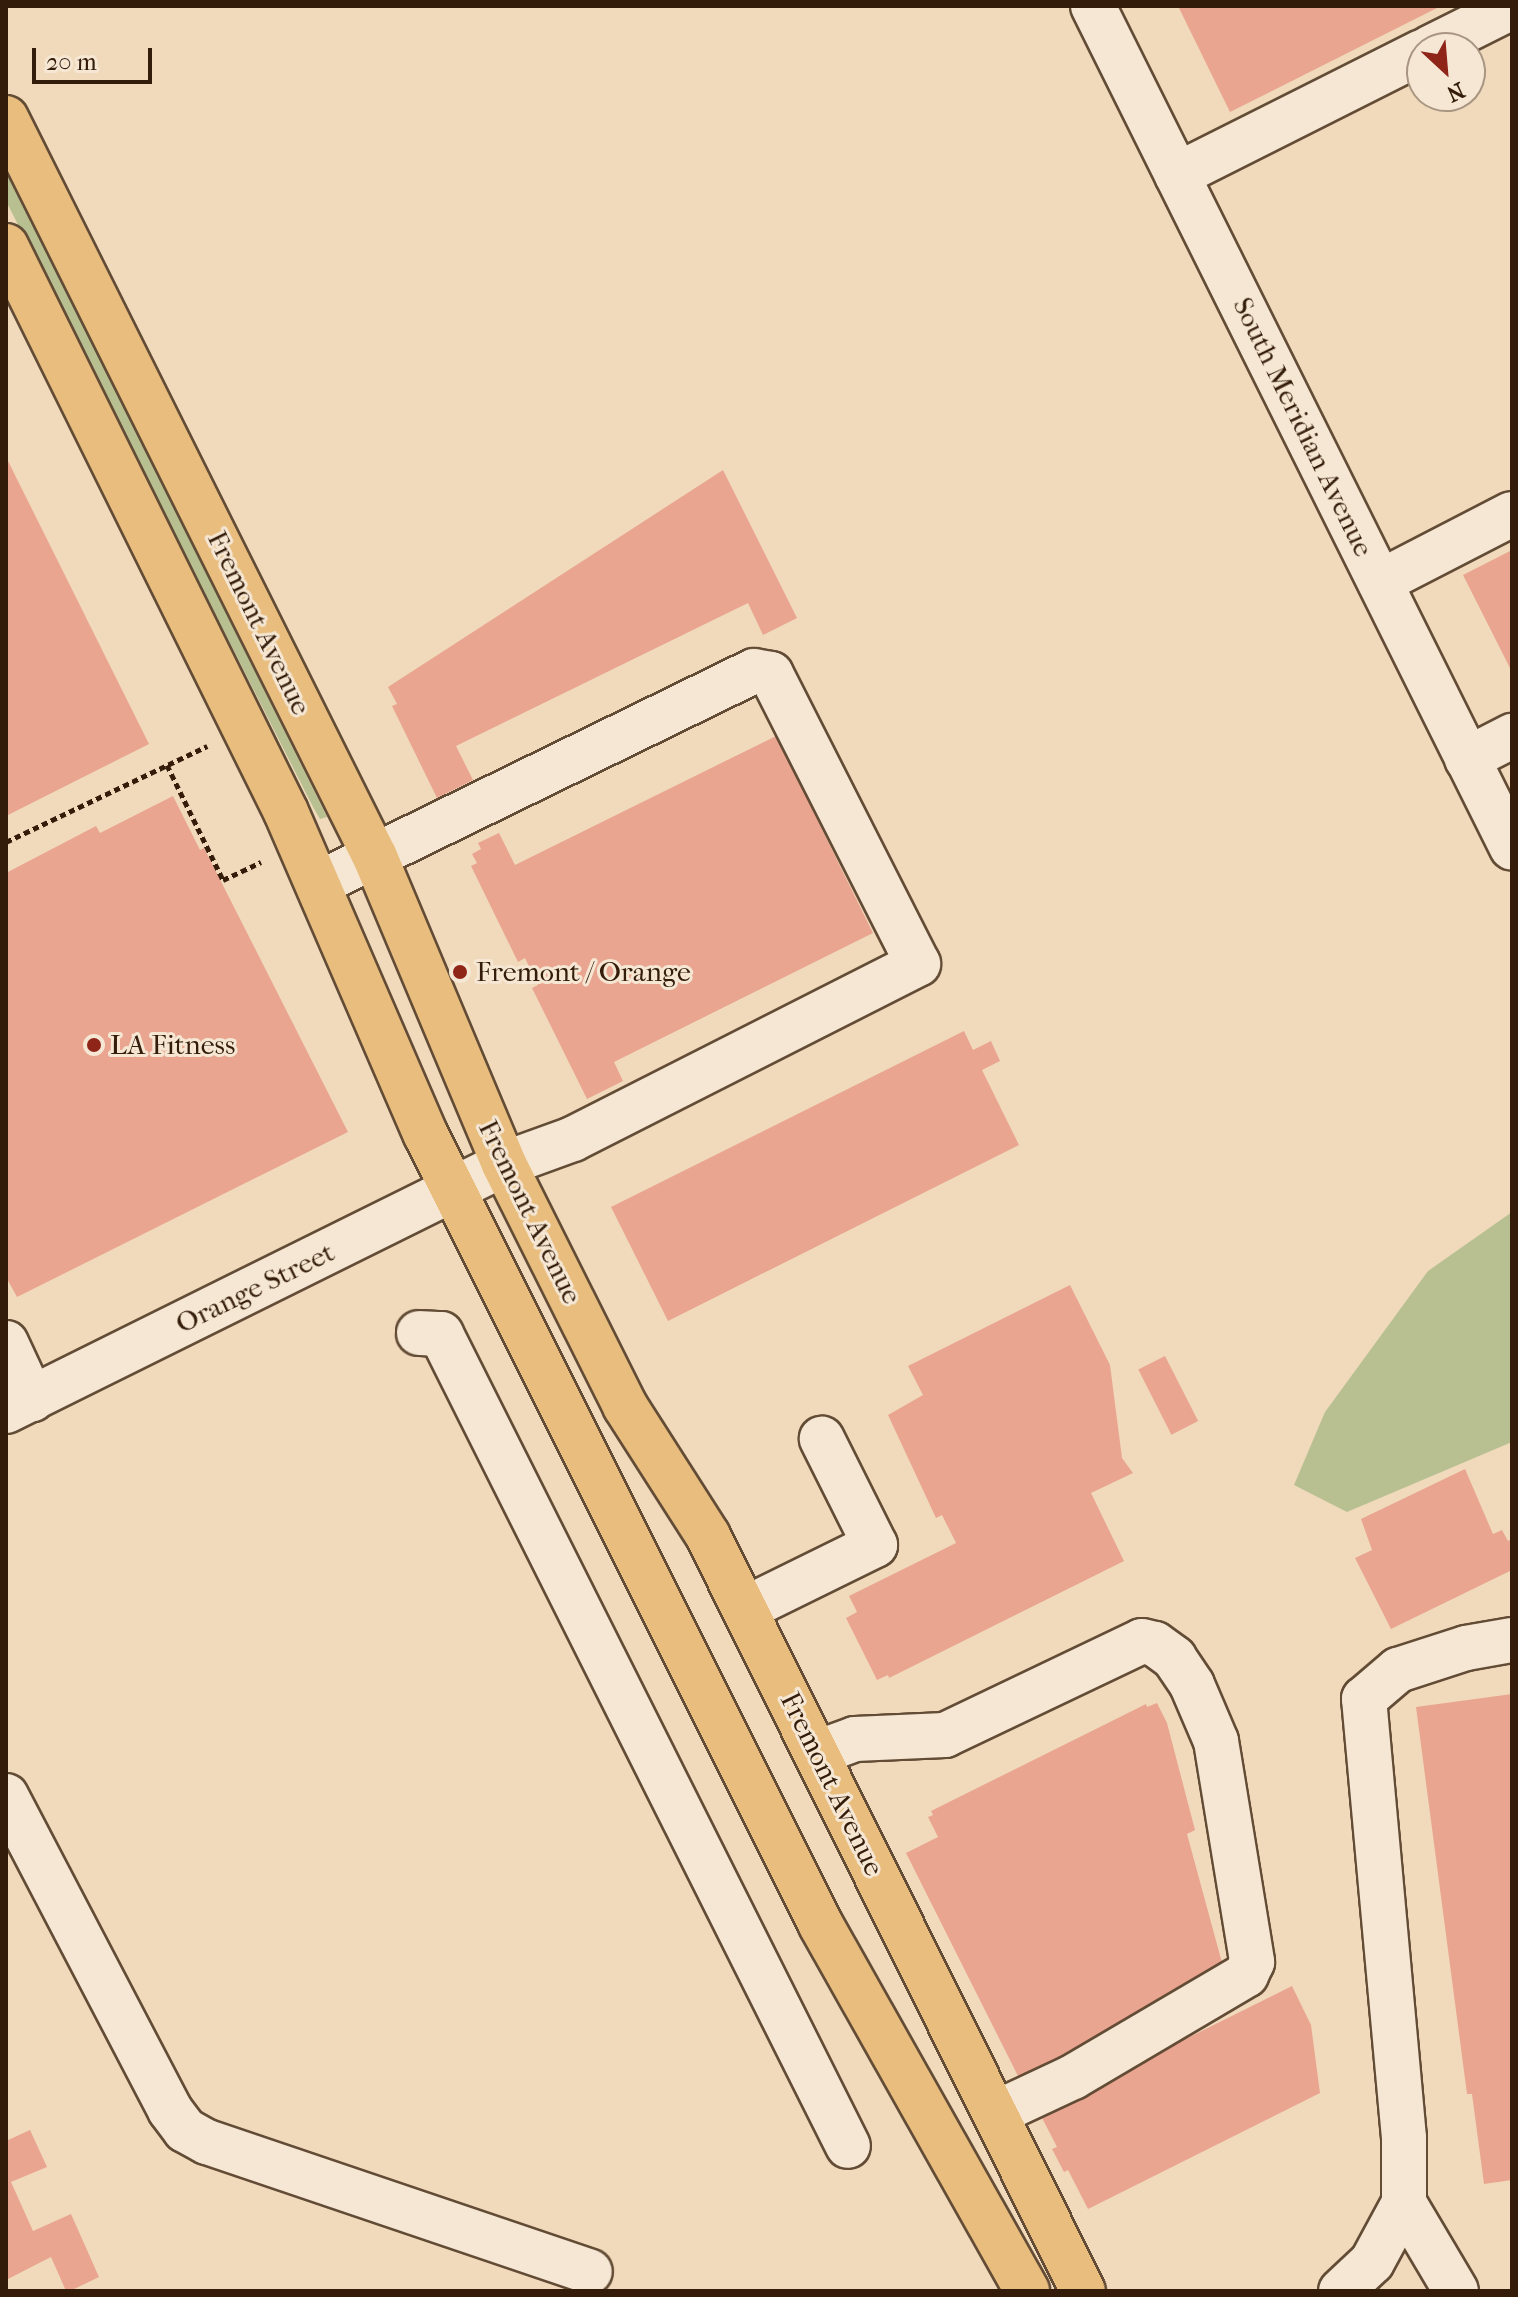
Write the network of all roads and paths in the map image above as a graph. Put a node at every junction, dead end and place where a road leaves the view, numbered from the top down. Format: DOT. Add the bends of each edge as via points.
graph roads {
  1 [pos="1093,6"];
  2 [pos="1512,7"];
  3 [pos="1462,32"];
  4 [pos="1406,60"];
  5 [pos="6,118"];
  6 [pos="1177,175"];
  7 [pos="6,246"];
  8 [pos="1512,514"];
  9 [pos="1380,582"];
  10 [pos="1512,736"];
  11 [pos="218,741"];
  12 [pos="1467,759"];
  13 [pos="167,765"];
  14 [pos="6,842"];
  15 [pos="1512,848"];
  16 [pos="375,857"];
  17 [pos="261,862"];
  18 [pos="319,883"];
  19 [pos="504,1164"];
  20 [pos="453,1189"];
  21 [pos="419,1333"];
  22 [pos="6,1343"];
  23 [pos="19,1405"];
  24 [pos="822,1439"];
  25 [pos="745,1609"];
  26 [pos="1512,1640"];
  27 [pos="817,1753"];
  28 [pos="6,1796"];
  29 [pos="996,2113"];
  30 [pos="848,2146"];
  31 [pos="1404,2203"];
  32 [pos="590,2272"];
  33 [pos="1027,2291"];
  34 [pos="1083,2291"];
  35 [pos="1341,2291"];
  36 [pos="1456,2291"];
  1 -- 6 [label="street, South Meridian Avenue"];
  2 -- 3 [label="street"];
  4 -- 6 [label="street"];
  5 -- 16 [label="main road, Fremont Avenue"];
  6 -- 9 [label="street, South Meridian Avenue"];
  7 -- 18 [label="main road, Fremont Avenue"];
  8 -- 9 [label="street"];
  9 -- 12 [label="street, South Meridian Avenue"];
  10 -- 12 [label="street"];
  11 -- 13 [label="path"];
  12 -- 15 [label="street, South Meridian Avenue"];
  13 -- 14 [label="path"];
  13 -- 17 [label="path" via="223,880"];
  16 -- 18 [label="street"];
  16 -- 19 [label="main road, Fremont Avenue"];
  16 -- 19 [label="street, Orange Street" via="754,671 771,674 918,964 558,1146"];
  18 -- 20 [label="main road, Fremont Avenue" via="329,917"];
  19 -- 20 [label="street, Orange Street"];
  19 -- 25 [label="main road, Fremont Avenue" via="625,1406 708,1536"];
  20 -- 23 [label="street, Orange Street"];
  20 -- 33 [label="main road, Fremont Avenue" via="821,1925"];
  21 -- 30 [label="street" via="441,1334"];
  22 -- 23 [label="street"];
  24 -- 25 [label="street" via="875,1545"];
  25 -- 27 [label="main road, Fremont Avenue"];
  26 -- 31 [label="street" via="1398,1670 1364,1699 1404,2138"];
  27 -- 29 [label="main road, Fremont Avenue"];
  27 -- 29 [label="street" via="855,1739 945,1735 1142,1641 1174,1658 1192,1685 1216,1741 1252,1962 1246,1975 1073,2077"];
  28 -- 32 [label="street" via="185,2130 207,2142"];
  29 -- 34 [label="main road, Fremont Avenue"];
  31 -- 35 [label="street" via="1372,2262"];
  31 -- 36 [label="street"];
}
